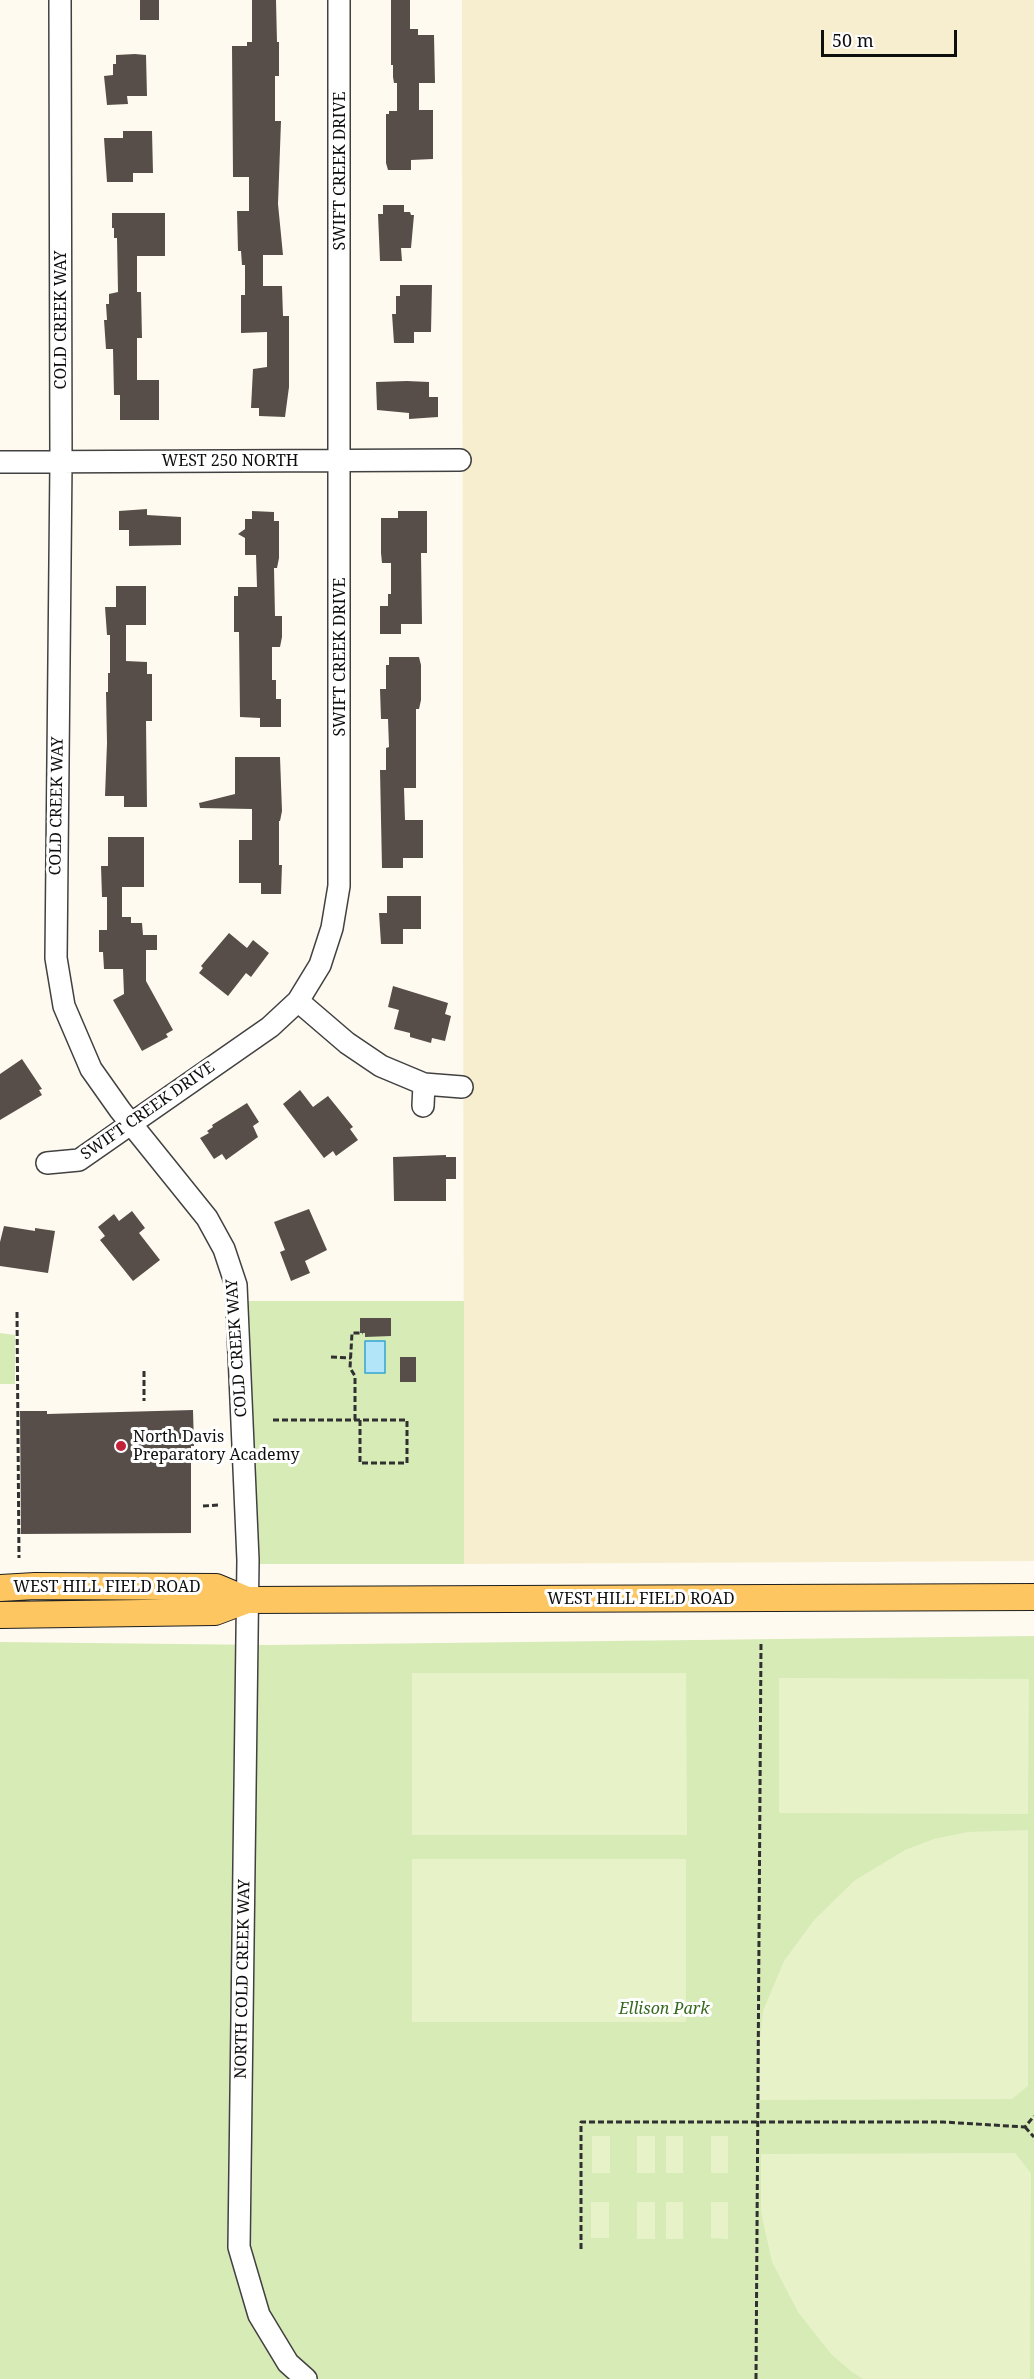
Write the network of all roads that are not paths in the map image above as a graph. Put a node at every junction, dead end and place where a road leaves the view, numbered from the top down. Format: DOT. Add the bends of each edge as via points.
graph roads {
  1 [pos="60,0"];
  2 [pos="339,0"];
  3 [pos="340,460"];
  4 [pos="460,460"];
  5 [pos="0,462"];
  6 [pos="61,462"];
  7 [pos="298,1001"];
  8 [pos="424,1084"];
  9 [pos="462,1087"];
  10 [pos="423,1106"];
  11 [pos="131,1123"];
  12 [pos="47,1163"];
  13 [pos="248,1560"];
  14 [pos="0,1588"];
  15 [pos="1034,1597"];
  16 [pos="247,1600"];
  17 [pos="0,1615"];
  18 [pos="306,2379"];
  1 -- 6 [label="street, COLD CREEK WAY"];
  2 -- 3 [label="street, SWIFT CREEK DRIVE"];
  3 -- 4 [label="street, WEST 250 NORTH"];
  3 -- 6 [label="street, WEST 250 NORTH"];
  3 -- 7 [label="street, SWIFT CREEK DRIVE" via="339,886 332,928 320,965"];
  5 -- 6 [label="street, WEST 250 NORTH"];
  6 -- 11 [label="street, COLD CREEK WAY" via="56,958 64,1006 75,1036 91,1069"];
  7 -- 8 [label="street" via="381,1066"];
  7 -- 11 [label="street, SWIFT CREEK DRIVE" via="270,1027"];
  8 -- 9 [label="street"];
  8 -- 10 [label="street"];
  11 -- 12 [label="street, SWIFT CREEK DRIVE" via="79,1160"];
  11 -- 13 [label="street, COLD CREEK WAY" via="207,1218 224,1249 236,1285"];
  13 -- 16 [label="street, NORTH COLD CREEK WAY"];
  14 -- 16 [label="main road, WEST HILL FIELD ROAD" via="216,1587"];
  15 -- 16 [label="main road, WEST HILL FIELD ROAD"];
  16 -- 17 [label="main road, WEST HILL FIELD ROAD" via="215,1612"];
  16 -- 18 [label="street, NORTH COLD CREEK WAY" via="239,2247 259,2315 288,2363"];
}
